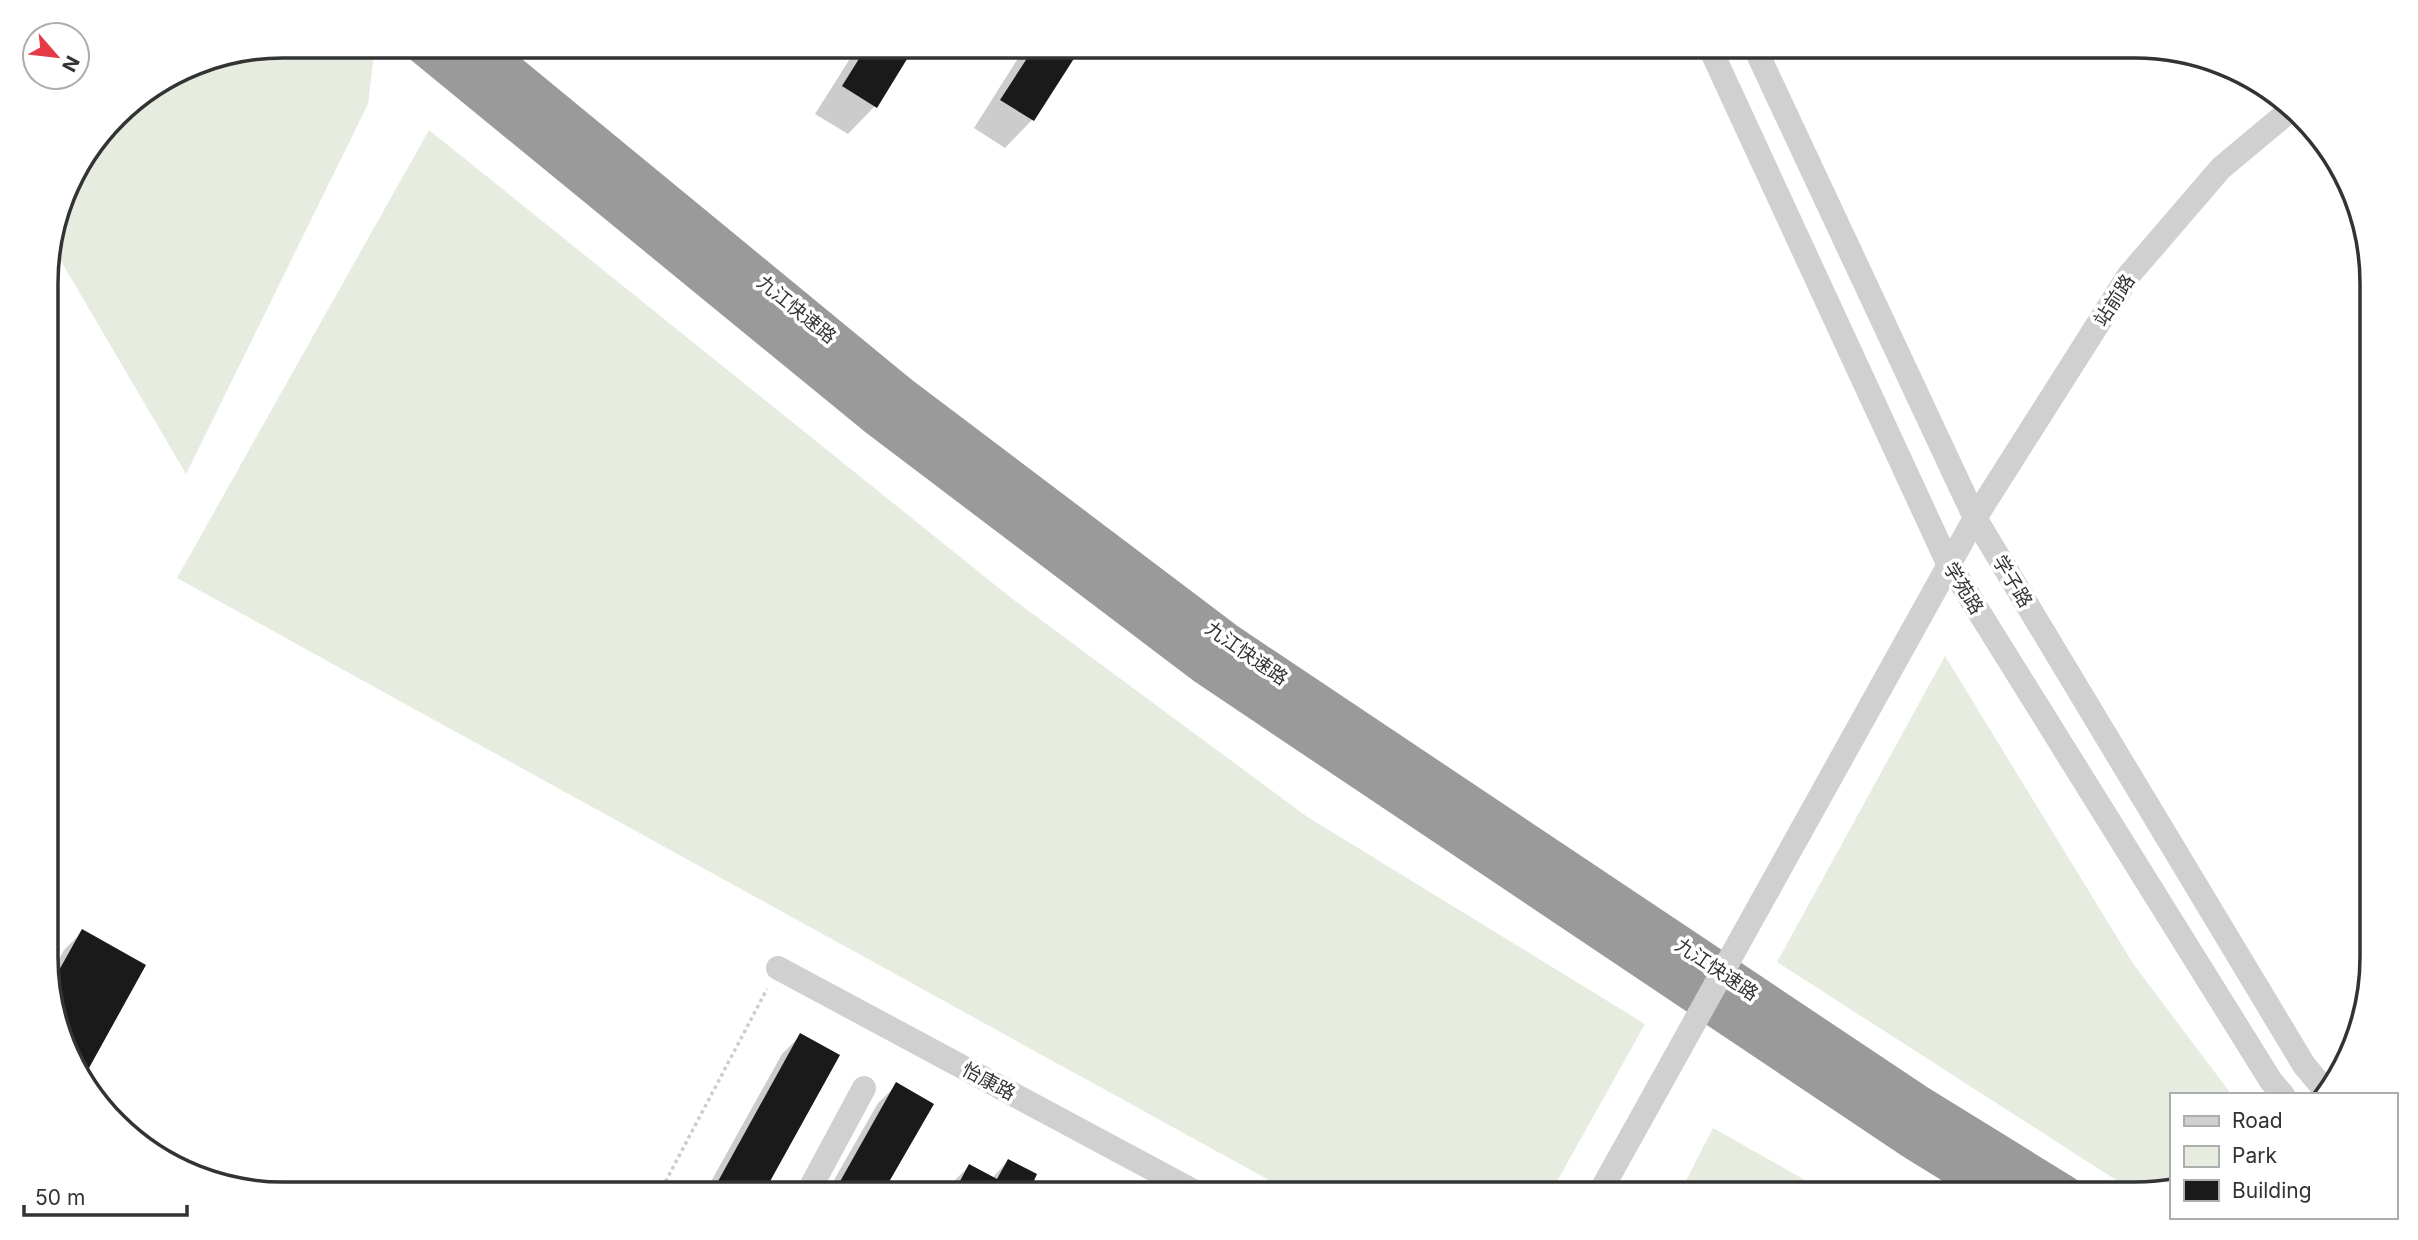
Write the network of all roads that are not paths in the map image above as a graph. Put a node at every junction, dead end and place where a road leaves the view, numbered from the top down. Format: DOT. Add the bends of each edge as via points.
graph roads {
  1 [pos="437,58"];
  2 [pos="492,58"];
  3 [pos="1715,58"];
  4 [pos="1760,58"];
  5 [pos="2285,115"];
  6 [pos="1975,518"];
  7 [pos="778,968"];
  8 [pos="2321,1084"];
  9 [pos="864,1088"];
  10 [pos="2281,1093"];
  11 [pos="813,1182"];
  12 [pos="1177,1182"];
  13 [pos="1606,1182"];
  14 [pos="1980,1182"];
  15 [pos="2046,1182"];
  1 -- 14 [label="highway, 九江快速路" via="876,417 1206,667"];
  2 -- 15 [label="highway, 九江快速路" via="900,394 1228,642 1916,1102"];
  3 -- 10 [label="street, 学苑路" via="1946,559"];
  4 -- 6 [label="street, 学子路"];
  5 -- 6 [label="street, 站前路" via="2221,168 2129,275"];
  6 -- 8 [label="street, 学子路" via="2304,1065"];
  6 -- 13 [label="street, 站前路, bridge"];
  7 -- 12 [label="street, 怡康路"];
  9 -- 11 [label="street"];
}
